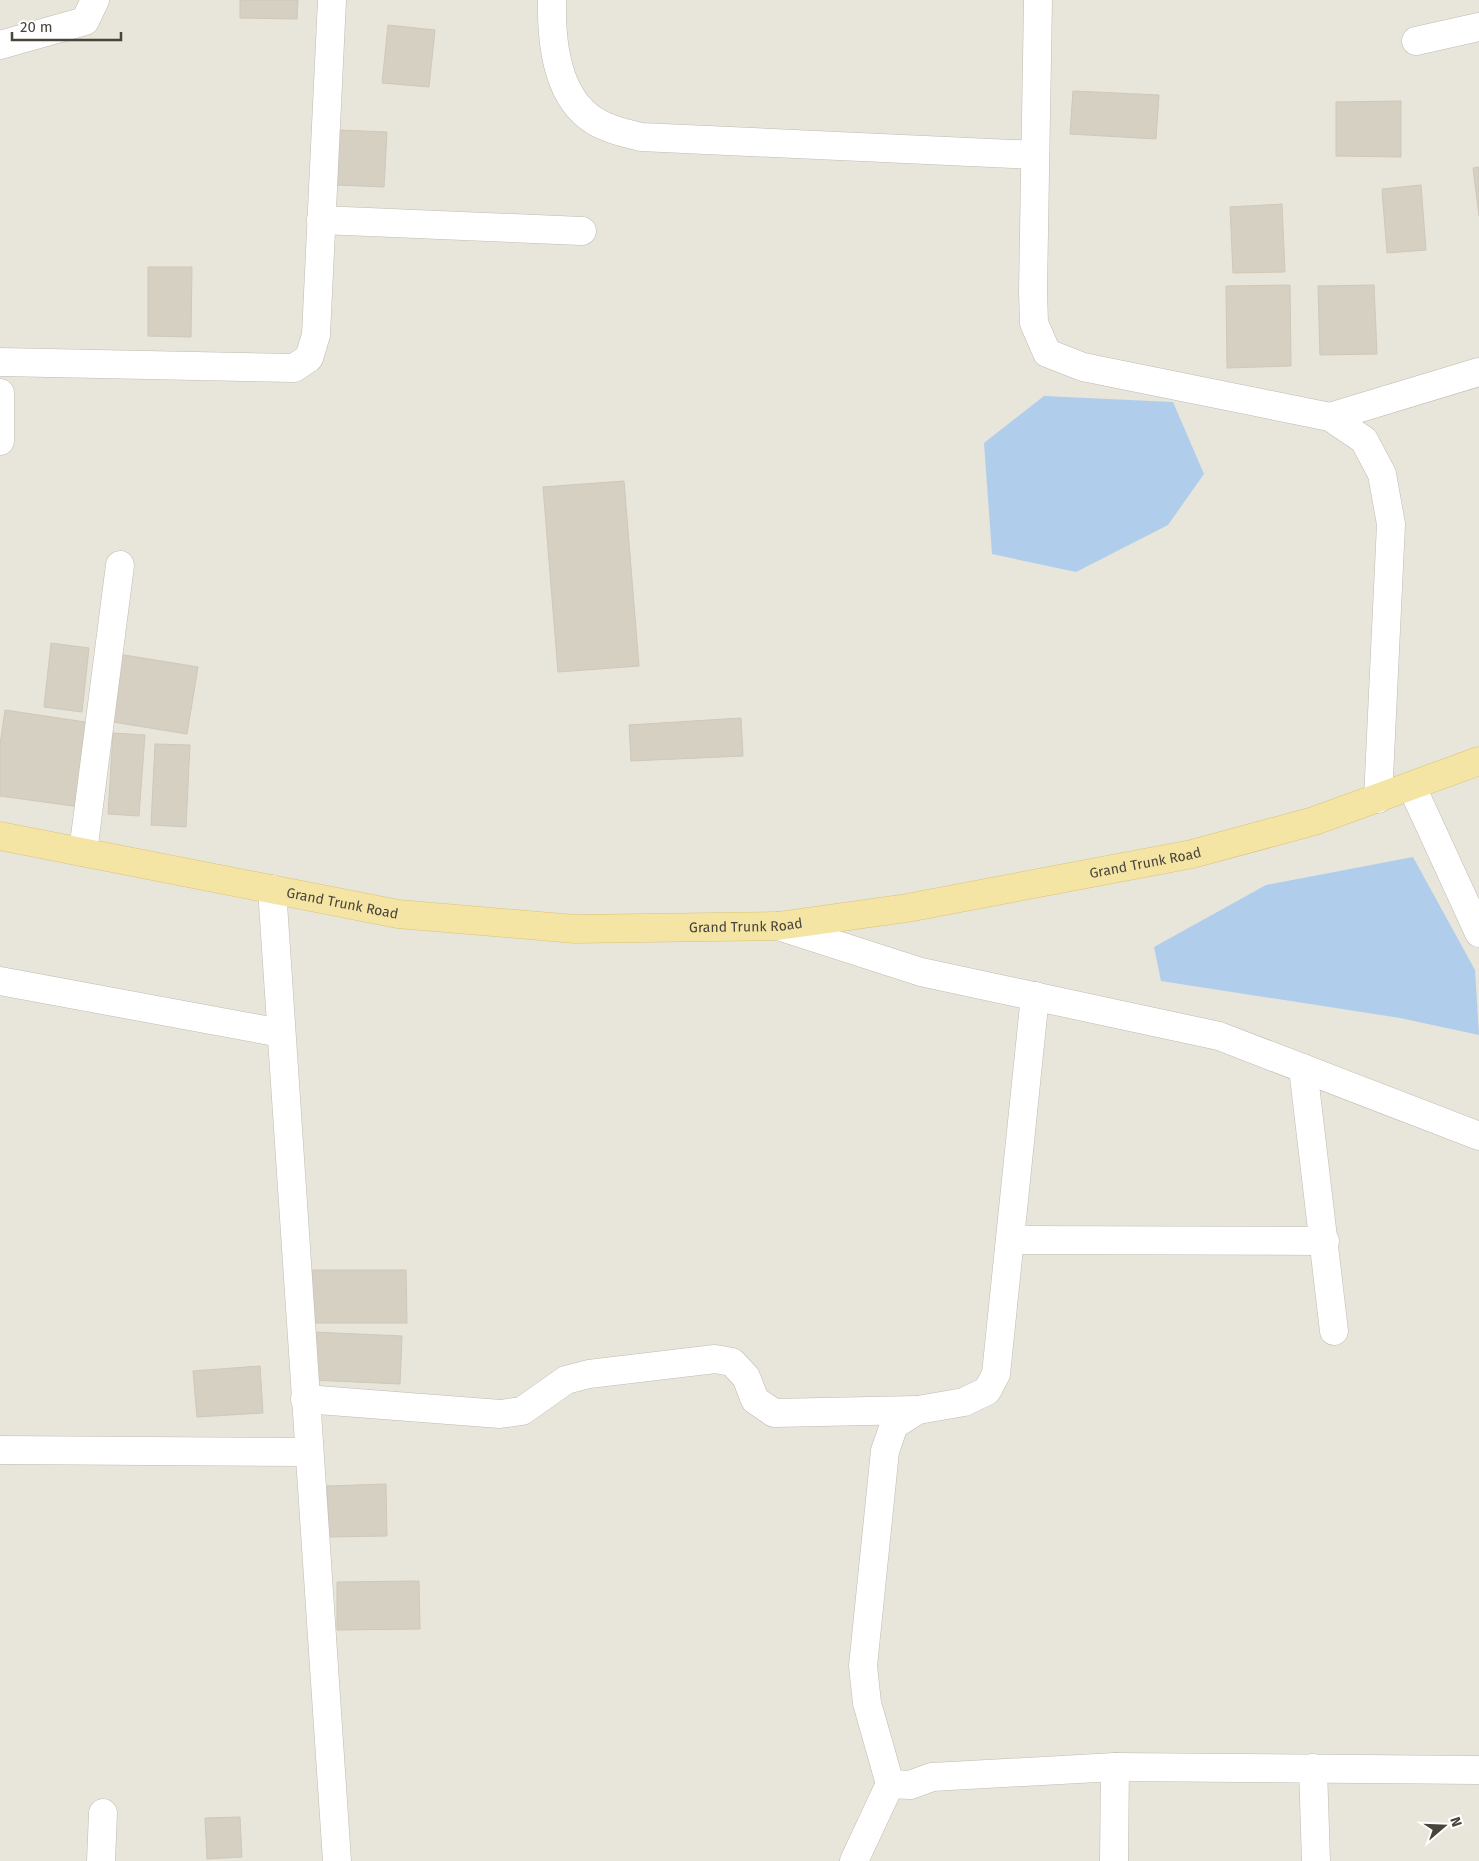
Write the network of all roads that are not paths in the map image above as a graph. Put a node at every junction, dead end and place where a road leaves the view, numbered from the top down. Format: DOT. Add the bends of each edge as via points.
graph roads {
  1 [pos="94,0"];
  2 [pos="332,0"];
  3 [pos="552,0"];
  4 [pos="1038,0"];
  5 [pos="1479,27"];
  6 [pos="1416,41"];
  7 [pos="0,44"];
  8 [pos="1035,155"];
  9 [pos="321,220"];
  10 [pos="582,231"];
  11 [pos="0,362"];
  12 [pos="1479,372"];
  13 [pos="0,393"];
  14 [pos="1330,417"];
  15 [pos="0,441"];
  16 [pos="120,565"];
  17 [pos="1479,761"];
  18 [pos="1412,787"];
  19 [pos="1378,799"];
  20 [pos="0,836"];
  21 [pos="83,852"];
  22 [pos="272,889"];
  23 [pos="778,926"];
  24 [pos="1479,933"];
  25 [pos="0,981"];
  26 [pos="1035,996"];
  27 [pos="281,1033"];
  28 [pos="1303,1068"];
  29 [pos="1479,1136"];
  30 [pos="1010,1240"];
  31 [pos="1325,1241"];
  32 [pos="1334,1331"];
  33 [pos="305,1399"];
  34 [pos="918,1410"];
  35 [pos="0,1450"];
  36 [pos="309,1452"];
  37 [pos="1115,1767"];
  38 [pos="1313,1768"];
  39 [pos="1479,1770"];
  40 [pos="890,1784"];
  41 [pos="103,1813"];
  42 [pos="101,1861"];
  43 [pos="337,1861"];
  44 [pos="854,1861"];
  45 [pos="1114,1861"];
  46 [pos="1316,1861"];
  1 -- 7 [label="street" via="85,21"];
  2 -- 9 [label="street"];
  3 -- 8 [label="street" via="552,31 559,73 578,107 606,127 641,137"];
  4 -- 8 [label="street"];
  5 -- 6 [label="street"];
  8 -- 14 [label="street" via="1034,323 1048,352 1083,367"];
  9 -- 10 [label="street"];
  9 -- 11 [label="street" via="316,335 309,358 294,368"];
  12 -- 14 [label="street"];
  13 -- 15 [label="street"];
  14 -- 19 [label="street" via="1364,440 1382,474 1391,524"];
  16 -- 21 [label="street"];
  17 -- 18 [label="main road, Grand Trunk Road"];
  18 -- 19 [label="main road, Grand Trunk Road"];
  18 -- 24 [label="street"];
  19 -- 23 [label="main road, Grand Trunk Road" via="1314,821 1192,854 907,908"];
  20 -- 21 [label="main road, Grand Trunk Road"];
  21 -- 22 [label="main road, Grand Trunk Road"];
  22 -- 23 [label="main road, Grand Trunk Road" via="398,914 499,924 585,929"];
  22 -- 27 [label="street"];
  23 -- 26 [label="street" via="921,972"];
  25 -- 27 [label="street"];
  26 -- 28 [label="street" via="1219,1036"];
  26 -- 30 [label="street"];
  27 -- 33 [label="street"];
  28 -- 29 [label="street"];
  28 -- 31 [label="street"];
  30 -- 31 [label="street"];
  30 -- 34 [label="street" via="996,1374 987,1391 964,1402"];
  31 -- 32 [label="street"];
  33 -- 34 [label="street" via="500,1414 522,1411 566,1380 589,1374 716,1359 732,1362 746,1377 755,1400 774,1413"];
  33 -- 36 [label="street"];
  34 -- 40 [label="street" via="894,1425 885,1452 864,1666 867,1702"];
  35 -- 36 [label="street"];
  36 -- 43 [label="street"];
  37 -- 38 [label="street"];
  37 -- 40 [label="street" via="932,1778 910,1785"];
  37 -- 45 [label="street"];
  38 -- 39 [label="street"];
  38 -- 46 [label="street"];
  40 -- 44 [label="street"];
  41 -- 42 [label="street"];
}
